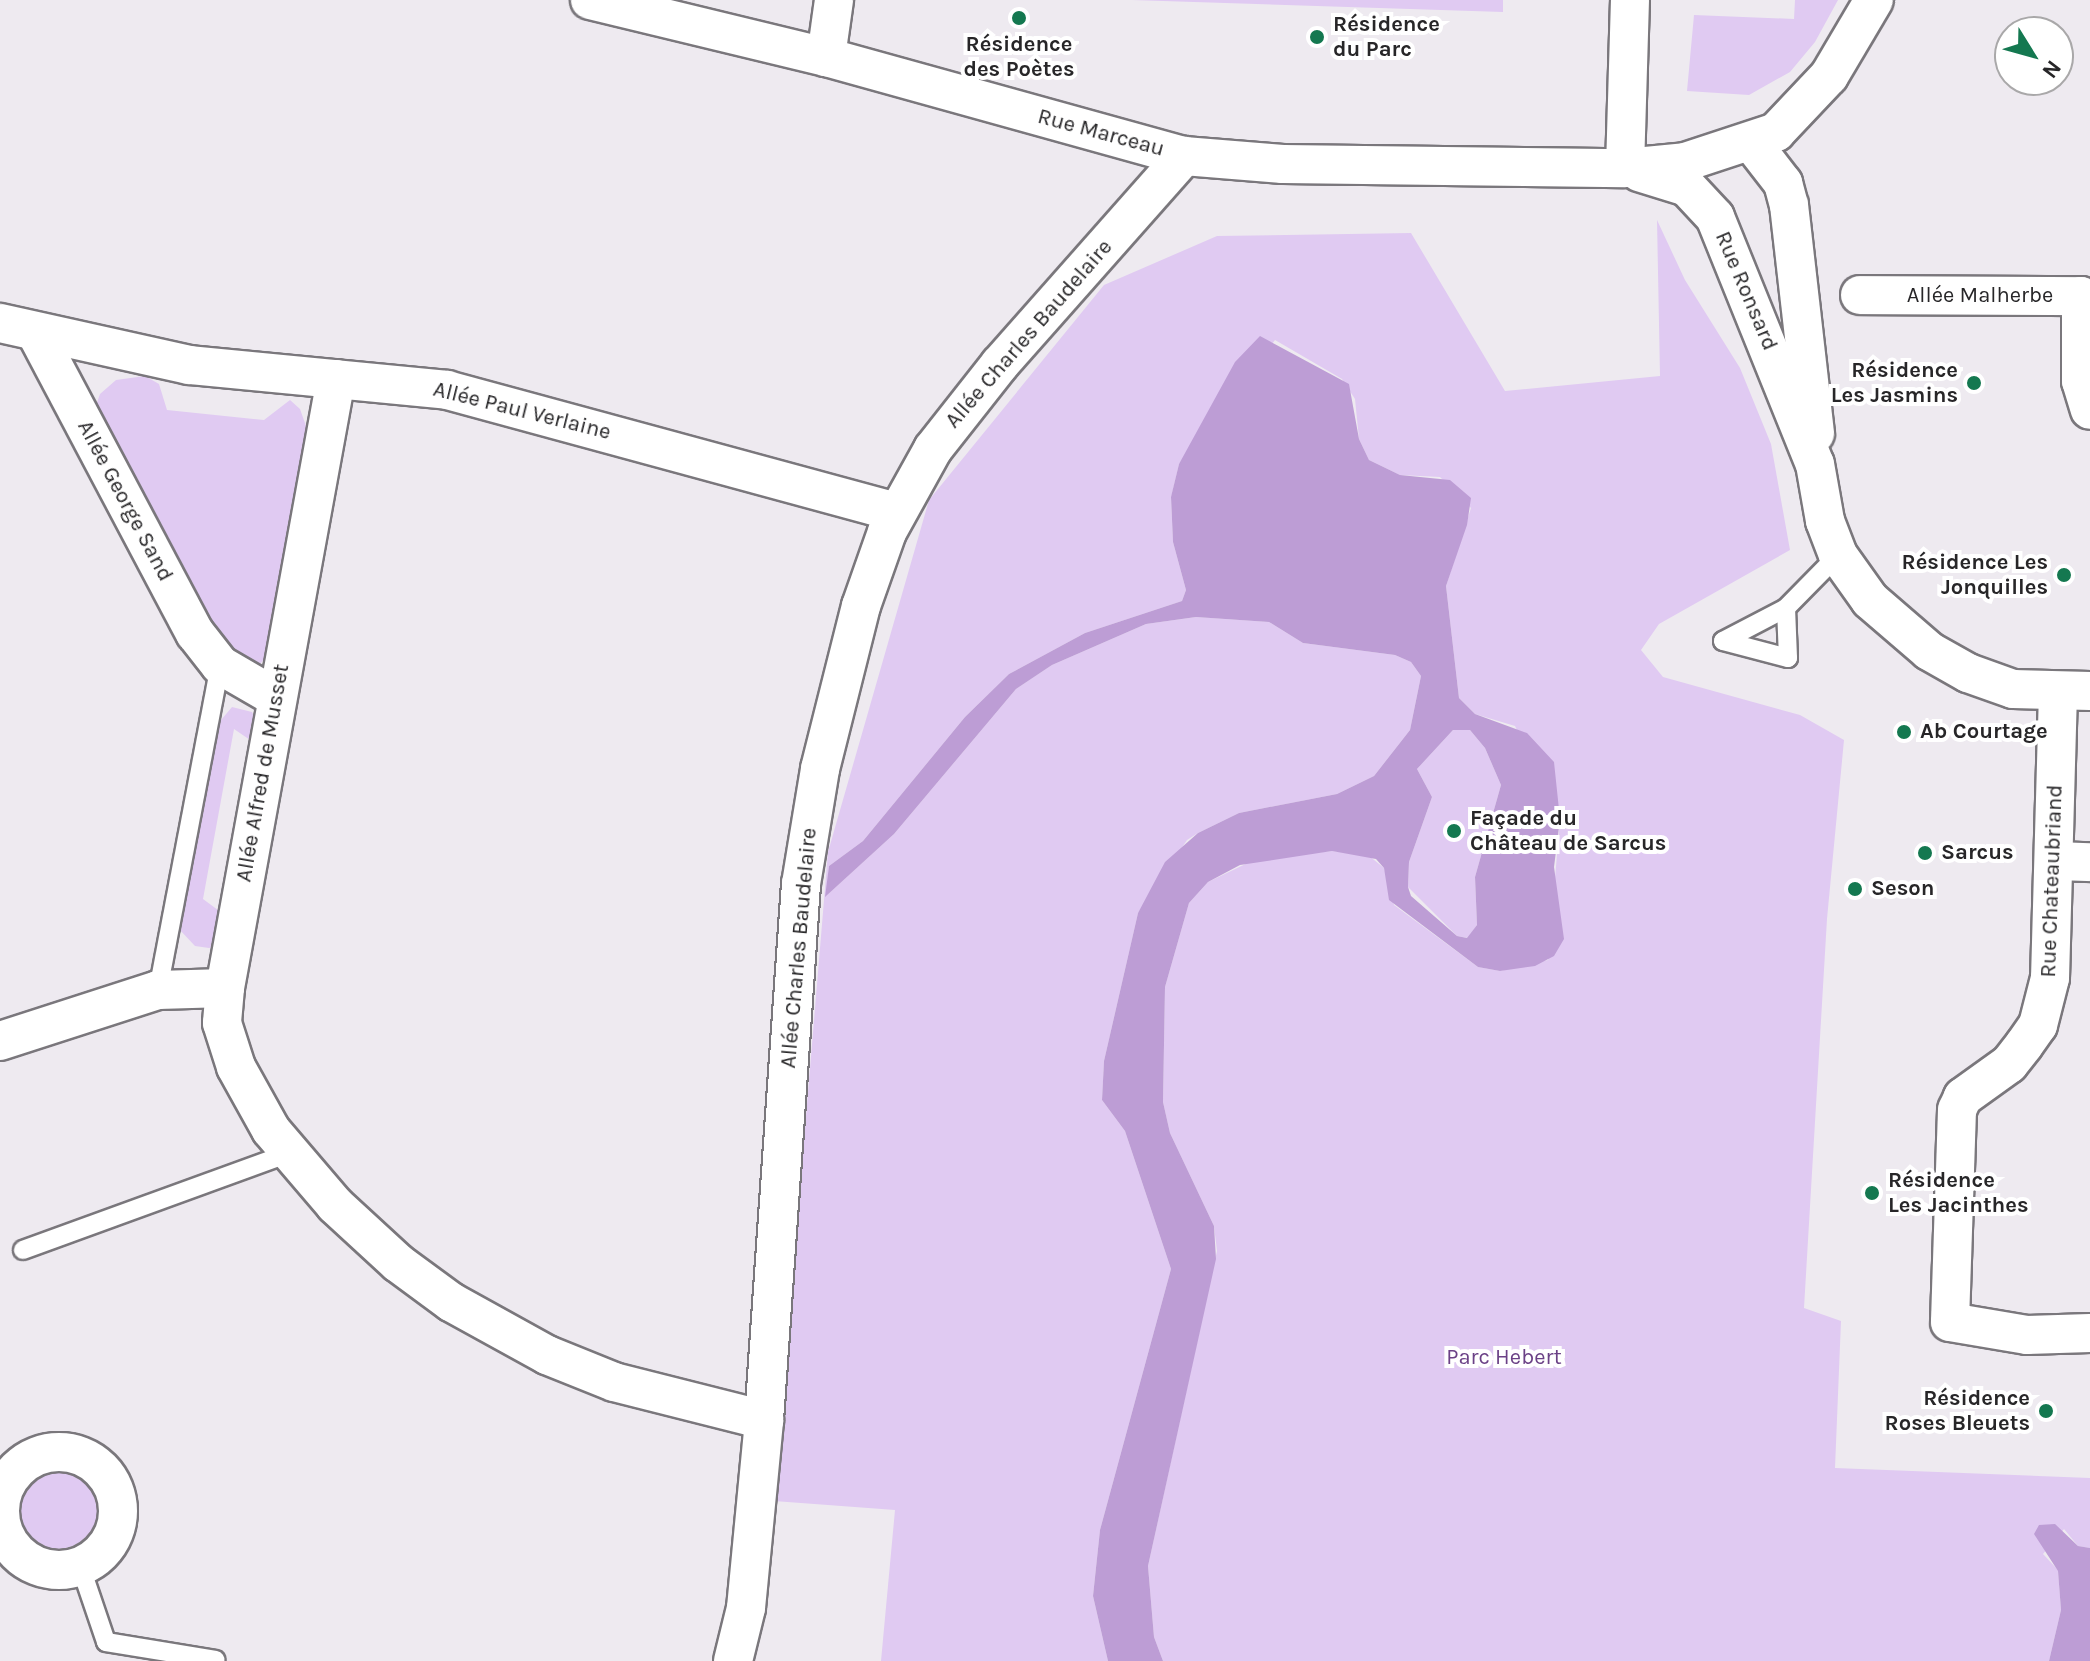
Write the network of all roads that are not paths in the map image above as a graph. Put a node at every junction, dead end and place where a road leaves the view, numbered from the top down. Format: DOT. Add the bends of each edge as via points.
graph roads {
  1 [pos="590,0"];
  2 [pos="834,0"];
  3 [pos="1630,0"];
  4 [pos="1874,0"];
  5 [pos="826,57"];
  6 [pos="1752,143"];
  7 [pos="1184,156"];
  8 [pos="1625,168"];
  9 [pos="1860,295"];
  10 [pos="0,323"];
  11 [pos="36,333"];
  12 [pos="336,379"];
  13 [pos="2090,410"];
  14 [pos="1815,464"];
  15 [pos="896,512"];
  16 [pos="1838,555"];
  17 [pos="1786,608"];
  18 [pos="220,665"];
  19 [pos="2074,691"];
  20 [pos="277,698"];
  21 [pos="2072,862"];
  22 [pos="225,988"];
  23 [pos="158,990"];
  24 [pos="0,1041"];
  25 [pos="289,1153"];
  26 [pos="23,1250"];
  27 [pos="2090,1333"];
  28 [pos="764,1420"];
  29 [pos="1,1527"];
  30 [pos="80,1565"];
  31 [pos="216,1660"];
  32 [pos="733,1661"];
  1 -- 5 [label="street, Rue Marceau"];
  2 -- 5 [label="street"];
  3 -- 8 [label="street"];
  4 -- 6 [label="street" via="1812,98 1776,132"];
  5 -- 7 [label="street, Rue Marceau"];
  6 -- 8 [label="street" via="1685,162"];
  6 -- 14 [label="street, Rue Ronsard" via="1783,183 1789,205 1814,395"];
  7 -- 8 [label="street, Rue Marceau" via="1283,164"];
  7 -- 15 [label="street, Allée Charles Baudelaire" via="951,424"];
  8 -- 14 [label="street, Rue Ronsard" via="1687,187 1709,208"];
  9 -- 13 [label="street, Allée Malherbe" via="2081,296 2081,381"];
  10 -- 11 [label="street, Allée Paul Verlaine"];
  11 -- 12 [label="street, Allée Paul Verlaine" via="158,361"];
  11 -- 18 [label="street, Allée George Sand" via="186,617"];
  12 -- 15 [label="street, Allée Paul Verlaine" via="447,390"];
  12 -- 20 [label="street, Allée Alfred de Musset"];
  14 -- 16 [label="street, Rue Ronsard" via="1825,521"];
  15 -- 28 [label="street, Allée Charles Baudelaire" via="841,679 803,872"];
  16 -- 17 [label="lane"];
  16 -- 19 [label="street, Rue Ronsard" via="1878,609 1929,651 1991,683"];
  18 -- 20 [label="street, Allée George Sand"];
  18 -- 23 [label="lane"];
  19 -- 21 [label="street, Rue Chateaubriand"];
  20 -- 22 [label="street, Allée Alfred de Musset"];
  21 -- 27 [label="street, Rue Chateaubriand" via="2038,1025 2009,1064 1963,1097 1957,1110 1950,1322 2027,1335"];
  22 -- 23 [label="street"];
  22 -- 25 [label="street, Allée Alfred de Musset" via="222,1023 236,1067"];
  23 -- 24 [label="street"];
  25 -- 26 [label="lane"];
  25 -- 28 [label="street, Allée Alfred de Musset" via="373,1242 482,1320 614,1382"];
  28 -- 32 [label="street, Allée Charles Baudelaire" via="746,1608"];
  29 -- 30 [label="street" via="10,1545 33,1564 52,1569"];
  29 -- 30 [label="street" via="1,1498 21,1466 56,1452 84,1457 106,1475 118,1509 105,1546"];
  30 -- 31 [label="lane" via="106,1642"];
}
